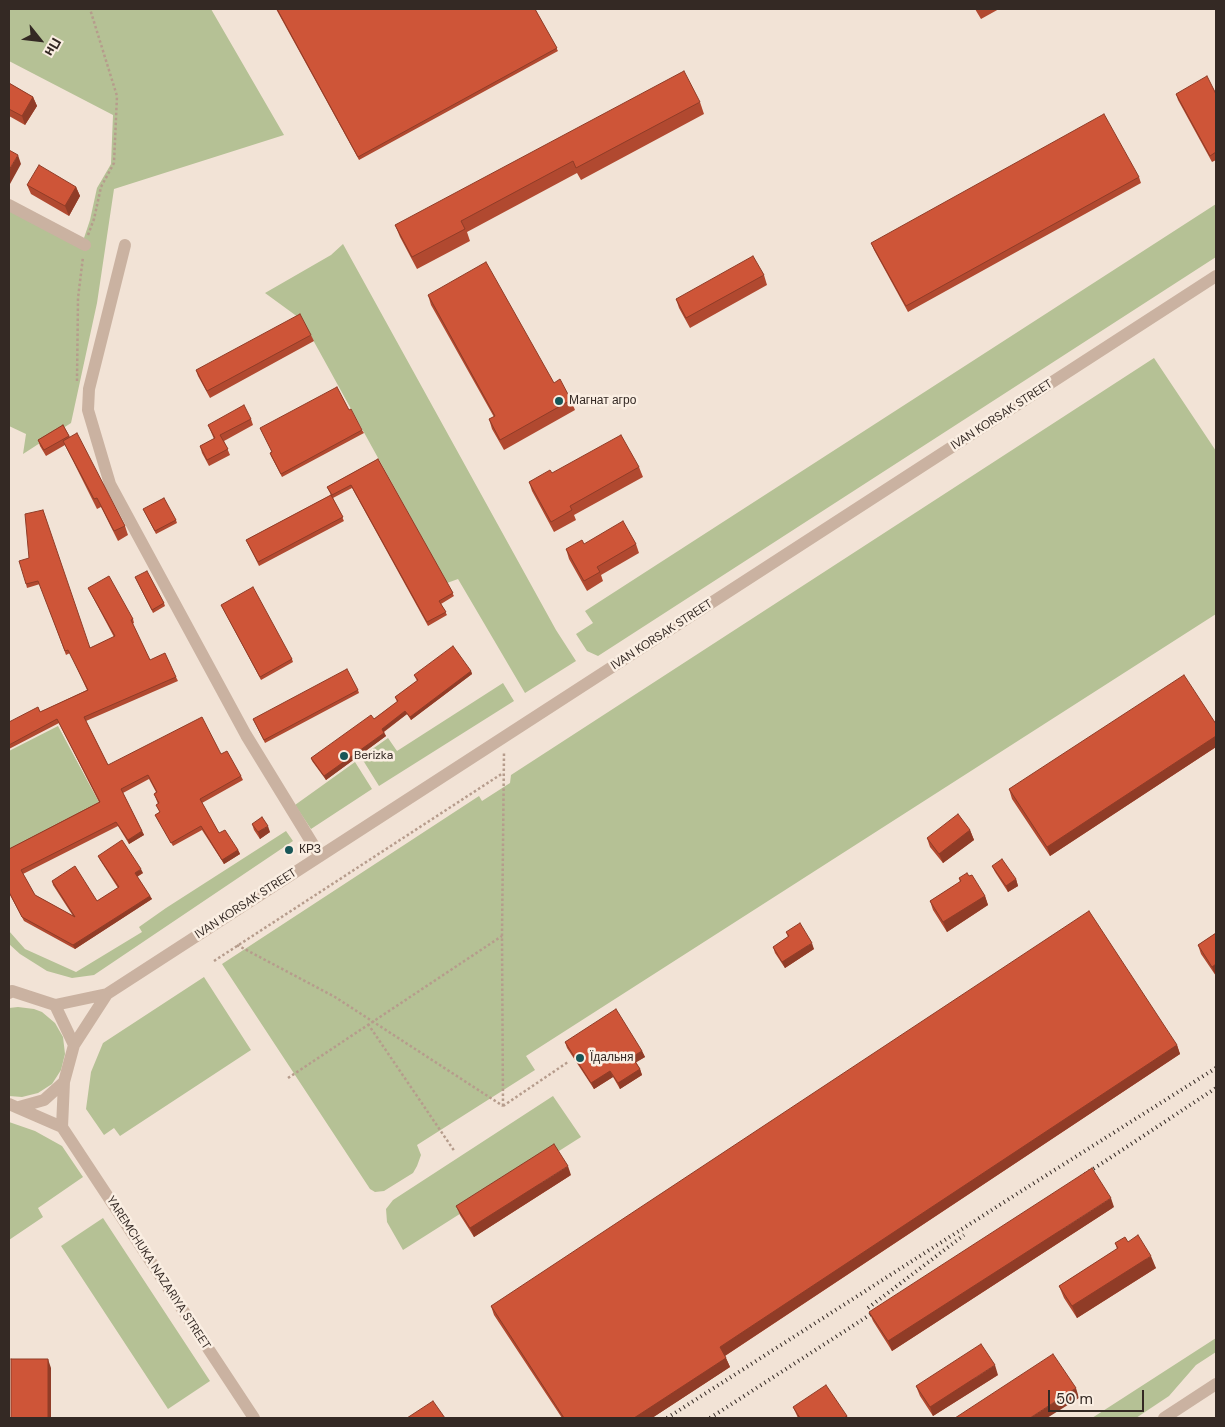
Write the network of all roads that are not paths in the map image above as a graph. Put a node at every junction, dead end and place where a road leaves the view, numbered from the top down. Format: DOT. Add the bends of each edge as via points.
graph roads {
  1 [pos="9,205"];
  2 [pos="85,244"];
  3 [pos="126,245"];
  4 [pos="1216,276"];
  5 [pos="320,856"];
  6 [pos="10,989"];
  7 [pos="107,994"];
  8 [pos="55,1005"];
  9 [pos="74,1045"];
  10 [pos="64,1082"];
  11 [pos="14,1105"];
  12 [pos="62,1127"];
  13 [pos="1216,1384"];
  14 [pos="254,1418"];
  15 [pos="1164,1418"];
  1 -- 2 [label="street"];
  3 -- 5 [label="street" via="89,389 88,410 110,484 246,735"];
  4 -- 5 [label="street, IVAN KORSAK STREET"];
  5 -- 7 [label="street, IVAN KORSAK STREET"];
  6 -- 8 [label="street"];
  7 -- 8 [label="street"];
  7 -- 9 [label="street"];
  8 -- 9 [label="street"];
  9 -- 10 [label="street"];
  10 -- 11 [label="street" via="44,1100"];
  10 -- 12 [label="street"];
  11 -- 12 [label="street"];
  12 -- 14 [label="street, YAREMCHUKA NAZARIYA STREET"];
  13 -- 15 [label="street"];
}
